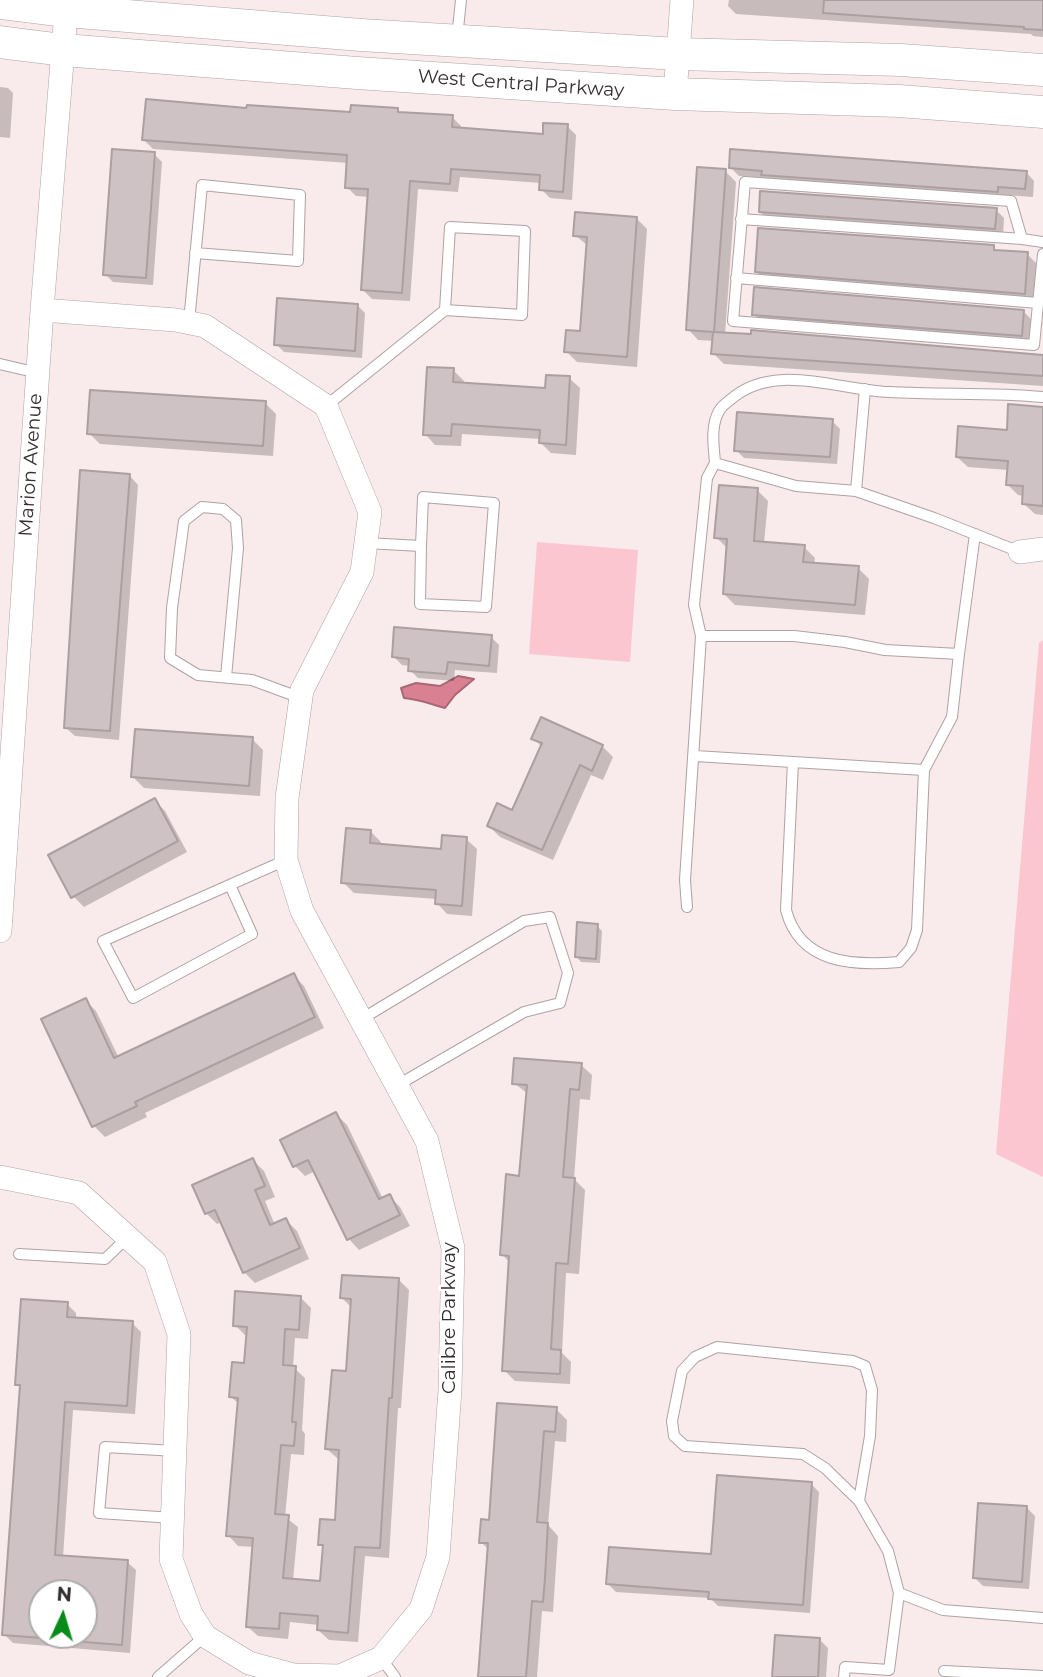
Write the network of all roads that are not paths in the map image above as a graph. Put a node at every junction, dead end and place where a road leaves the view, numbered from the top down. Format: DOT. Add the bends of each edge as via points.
graph roads {
  1 [pos="461,0"];
  2 [pos="682,0"];
  3 [pos="0,3"];
  4 [pos="67,6"];
  5 [pos="457,40"];
  6 [pos="0,42"];
  7 [pos="63,50"];
  8 [pos="678,54"];
  9 [pos="1043,70"];
  10 [pos="675,94"];
  11 [pos="1043,112"];
  12 [pos="741,219"];
  13 [pos="1022,239"];
  14 [pos="1043,242"];
  15 [pos="195,253"];
  16 [pos="1043,254"];
  17 [pos="736,278"];
  18 [pos="1038,303"];
  19 [pos="42,310"];
  20 [pos="446,310"];
  21 [pos="189,322"];
  22 [pos="0,364"];
  23 [pos="38,373"];
  24 [pos="865,389"];
  25 [pos="1043,397"];
  26 [pos="326,406"];
  27 [pos="715,463"];
  28 [pos="856,491"];
  29 [pos="975,534"];
  30 [pos="366,543"];
  31 [pos="421,546"];
  32 [pos="1032,550"];
  33 [pos="701,636"];
  34 [pos="959,654"];
  35 [pos="226,677"];
  36 [pos="301,698"];
  37 [pos="7,713"];
  38 [pos="695,756"];
  39 [pos="793,762"];
  40 [pos="924,770"];
  41 [pos="286,860"];
  42 [pos="230,884"];
  43 [pos="687,907"];
  44 [pos="0,931"];
  45 [pos="360,1020"];
  46 [pos="396,1086"];
  47 [pos="0,1177"];
  48 [pos="128,1237"];
  49 [pos="19,1254"];
  50 [pos="176,1451"];
  51 [pos="859,1501"];
  52 [pos="173,1518"];
  53 [pos="899,1593"];
  54 [pos="1043,1618"];
  55 [pos="205,1636"];
  56 [pos="381,1658"];
  57 [pos="944,1671"];
  58 [pos="163,1676"];
  59 [pos="1043,1676"];
  60 [pos="395,1677"];
  61 [pos="844,1677"];
  1 -- 5 [label="lane"];
  2 -- 8 [label="street"];
  3 -- 4 [label="main road, West Central Parkway"];
  4 -- 5 [label="main road, West Central Parkway"];
  4 -- 7 [label="street, Marion Avenue"];
  5 -- 8 [label="main road, West Central Parkway"];
  6 -- 7 [label="main road, West Central Parkway"];
  7 -- 10 [label="main road, West Central Parkway"];
  7 -- 19 [label="street, Marion Avenue"];
  8 -- 9 [label="main road, West Central Parkway" via="901,60"];
  8 -- 10 [label="street"];
  10 -- 11 [label="main road, West Central Parkway" via="899,101"];
  12 -- 13 [label="lane"];
  12 -- 13 [label="lane" via="745,182 1011,201"];
  12 -- 17 [label="lane"];
  13 -- 14 [label="lane"];
  15 -- 15 [label="lane" via="202,185 300,195 298,261"];
  15 -- 21 [label="lane"];
  16 -- 18 [label="lane"];
  17 -- 18 [label="lane"];
  17 -- 18 [label="lane" via="733,321 1034,345"];
  19 -- 21 [label="street"];
  19 -- 23 [label="street, Marion Avenue"];
  20 -- 20 [label="lane" via="522,315 525,231 450,227"];
  20 -- 26 [label="lane"];
  21 -- 26 [label="street" via="205,326"];
  22 -- 23 [label="lane"];
  23 -- 37 [label="street, Marion Avenue"];
  24 -- 25 [label="lane"];
  24 -- 27 [label="lane" via="799,380 753,385 719,410 713,436"];
  24 -- 28 [label="lane"];
  26 -- 30 [label="street, Calibre Parkway" via="370,512"];
  27 -- 28 [label="lane" via="796,486"];
  27 -- 33 [label="lane" via="707,478 694,605"];
  28 -- 29 [label="lane"];
  29 -- 32 [label="lane"];
  29 -- 34 [label="lane"];
  30 -- 31 [label="lane"];
  30 -- 36 [label="street, Calibre Parkway" via="362,572"];
  31 -- 31 [label="lane" via="421,604 486,607 494,503 423,497"];
  33 -- 34 [label="lane" via="794,636 885,650"];
  33 -- 38 [label="lane"];
  34 -- 40 [label="lane" via="952,717"];
  35 -- 35 [label="lane" via="198,675 170,658 184,521 202,507 223,509 236,520 238,548"];
  35 -- 36 [label="lane" via="252,680"];
  36 -- 41 [label="street, Calibre Parkway" via="287,798"];
  37 -- 44 [label="street, Marion Avenue"];
  38 -- 39 [label="lane"];
  38 -- 43 [label="lane"];
  39 -- 40 [label="lane"];
  39 -- 40 [label="lane" via="786,910 790,926 826,957 873,964 899,962 911,948 917,930"];
  41 -- 42 [label="lane"];
  41 -- 45 [label="street, Calibre Parkway" via="302,911"];
  42 -- 42 [label="lane" via="103,941 133,998 252,934"];
  45 -- 46 [label="street, Calibre Parkway"];
  45 -- 46 [label="lane" via="524,921 550,917 568,973 560,1003 524,1012"];
  46 -- 56 [label="street, Calibre Parkway" via="427,1141 453,1248 450,1390 438,1557 421,1609"];
  47 -- 48 [label="street, Calibre Parkway" via="79,1193"];
  48 -- 49 [label="lane" via="104,1259"];
  48 -- 50 [label="street, Calibre Parkway" via="155,1262 179,1334"];
  50 -- 52 [label="street, Calibre Parkway"];
  50 -- 52 [label="lane" via="105,1447 99,1513"];
  51 -- 51 [label="lane" via="803,1454 685,1446 674,1436 672,1421 682,1371 695,1357 717,1347 865,1366 872,1390 870,1436"];
  51 -- 53 [label="lane" via="888,1551"];
  52 -- 55 [label="street, Calibre Parkway" via="171,1559 191,1614"];
  53 -- 54 [label="lane" via="943,1610"];
  53 -- 61 [label="lane" via="889,1670 845,1667"];
  55 -- 56 [label="street, Calibre Parkway" via="249,1663 294,1675 340,1676"];
  55 -- 58 [label="lane"];
  56 -- 60 [label="lane"];
  57 -- 59 [label="lane"];
}
